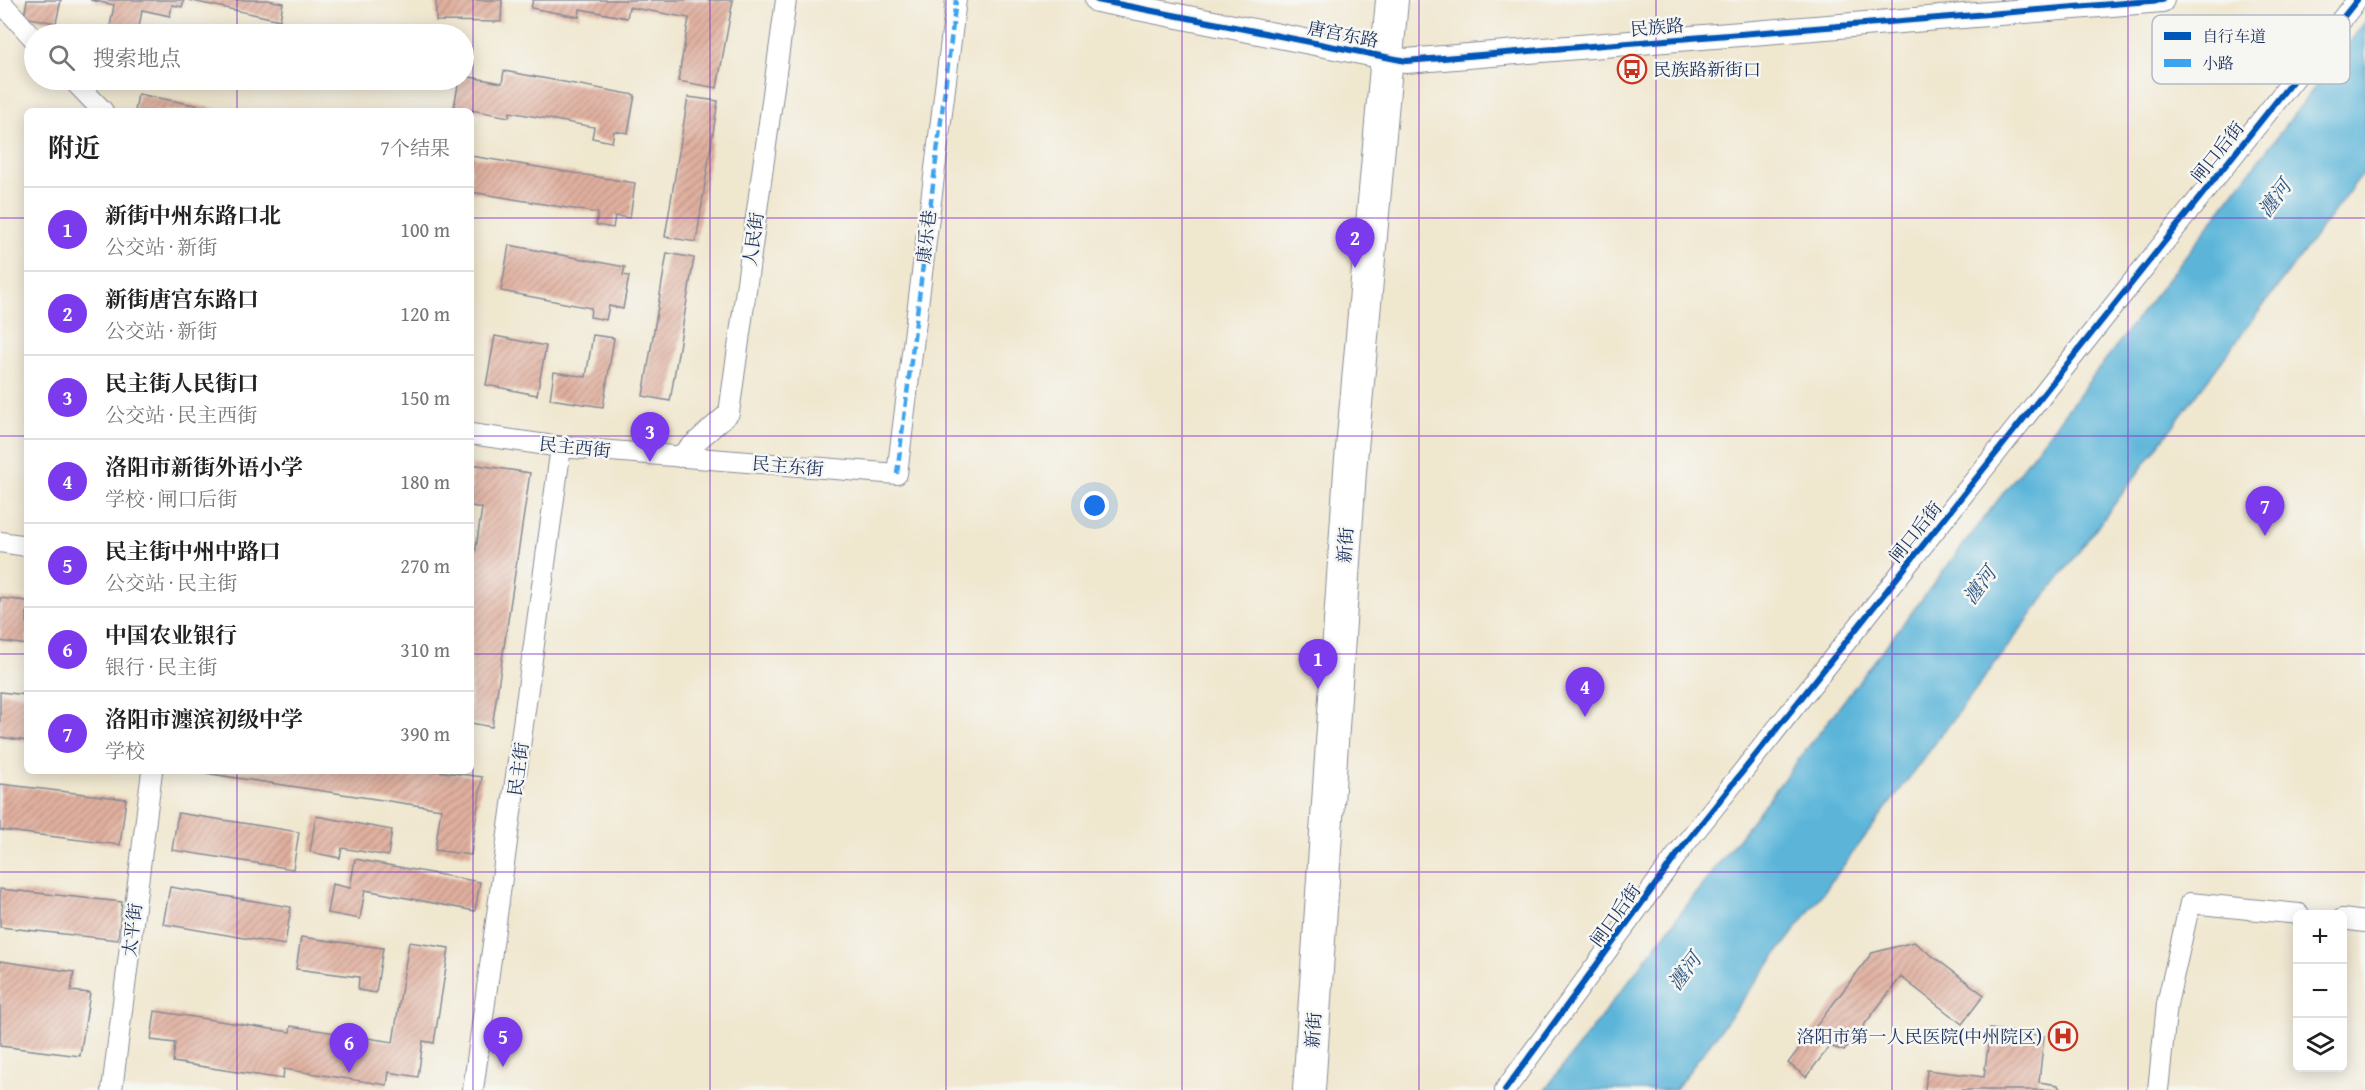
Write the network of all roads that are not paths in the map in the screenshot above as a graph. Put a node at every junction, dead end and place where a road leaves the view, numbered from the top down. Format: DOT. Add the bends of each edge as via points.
graph roads {
  1 [pos="786,0"];
  2 [pos="956,0"];
  3 [pos="1097,0"];
  4 [pos="1392,0"];
  5 [pos="1411,0"];
  6 [pos="2162,0"];
  7 [pos="2357,0"];
  8 [pos="0,1"];
  9 [pos="2345,15"];
  10 [pos="24,28"];
  11 [pos="1396,60"];
  12 [pos="2290,84"];
  13 [pos="83,90"];
  14 [pos="100,108"];
  15 [pos="474,434"];
  16 [pos="561,447"];
  17 [pos="679,457"];
  18 [pos="897,474"];
  19 [pos="0,542"];
  20 [pos="24,546"];
  21 [pos="152,774"];
  22 [pos="2293,914"];
  23 [pos="2347,920"];
  24 [pos="2365,922"];
  25 [pos="112,1090"];
  26 [pos="473,1090"];
  27 [pos="1309,1090"];
  28 [pos="1331,1090"];
  29 [pos="1505,1090"];
  30 [pos="2158,1090"];
  1 -- 17 [label="street, 人民街" via="729,413"];
  2 -- 18 [label="street, 康乐巷"];
  3 -- 11 [label="street, 唐宫东路"];
  4 -- 11 [label="main road, 新街"];
  5 -- 11 [label="main road, 新街"];
  6 -- 11 [label="street, 民族路"];
  7 -- 9 [label="street, 闸口后街"];
  8 -- 10 [label="street"];
  11 -- 27 [label="main road, 新街" via="1350,471"];
  11 -- 28 [label="main road, 新街"];
  12 -- 29 [label="street, 闸口后街" via="1685,844"];
  13 -- 14 [label="street"];
  15 -- 16 [label="street, 民主西街"];
  16 -- 17 [label="street, 民主西街"];
  16 -- 26 [label="street, 民主街"];
  17 -- 18 [label="street, 民主东街"];
  19 -- 20 [label="street"];
  21 -- 25 [label="street, 太平街"];
  22 -- 30 [label="street" via="2190,903 2167,1004"];
  23 -- 24 [label="street"];
}
